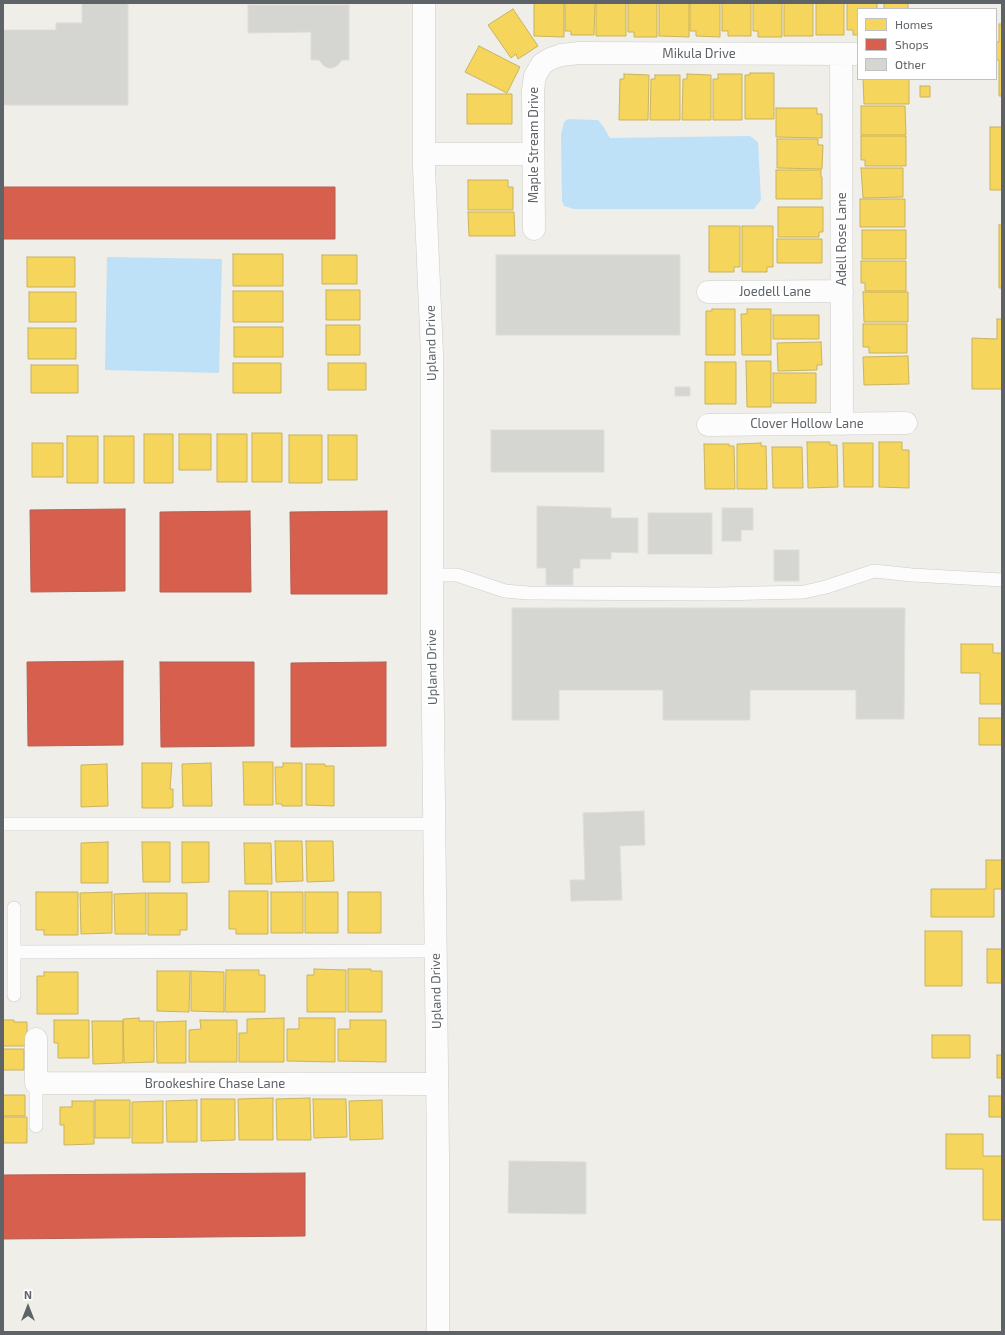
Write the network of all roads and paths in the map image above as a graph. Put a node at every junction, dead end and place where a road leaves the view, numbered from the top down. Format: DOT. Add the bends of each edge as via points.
graph roads {
  1 [pos="424,3"];
  2 [pos="850,54"];
  3 [pos="542,64"];
  4 [pos="425,154"];
  5 [pos="533,154"];
  6 [pos="534,229"];
  7 [pos="842,291"];
  8 [pos="708,292"];
  9 [pos="842,424"];
  10 [pos="906,424"];
  11 [pos="708,425"];
  12 [pos="432,575"];
  13 [pos="1002,580"];
  14 [pos="3,824"];
  15 [pos="434,824"];
  16 [pos="14,908"];
  17 [pos="436,951"];
  18 [pos="14,952"];
  19 [pos="14,995"];
  20 [pos="36,1039"];
  21 [pos="36,1083"];
  22 [pos="437,1084"];
  23 [pos="36,1126"];
  24 [pos="438,1332"];
  1 -- 4 [label="street, Upland Drive"];
  2 -- 3 [label="street, Mikula Drive" via="579,53 561,55"];
  2 -- 7 [label="street, Adell Rose Lane"];
  3 -- 5 [label="street, Maple Stream Drive" via="534,76"];
  4 -- 5 [label="street"];
  4 -- 12 [label="street, Upland Drive" via="432,354"];
  5 -- 6 [label="street, Maple Stream Drive"];
  7 -- 8 [label="street, Joedell Lane"];
  7 -- 9 [label="street, Adell Rose Lane"];
  9 -- 10 [label="street, Clover Hollow Lane"];
  9 -- 11 [label="street, Clover Hollow Lane"];
  12 -- 13 [label="lane" via="457,575 505,590 528,593 804,592 874,571"];
  12 -- 15 [label="street, Upland Drive"];
  14 -- 15 [label="lane"];
  15 -- 17 [label="street, Upland Drive"];
  16 -- 18 [label="lane"];
  17 -- 18 [label="lane"];
  17 -- 22 [label="street, Upland Drive"];
  18 -- 19 [label="lane"];
  20 -- 21 [label="street"];
  21 -- 22 [label="street, Brookeshire Chase Lane"];
  21 -- 23 [label="lane"];
  22 -- 24 [label="street, Upland Drive"];
}
